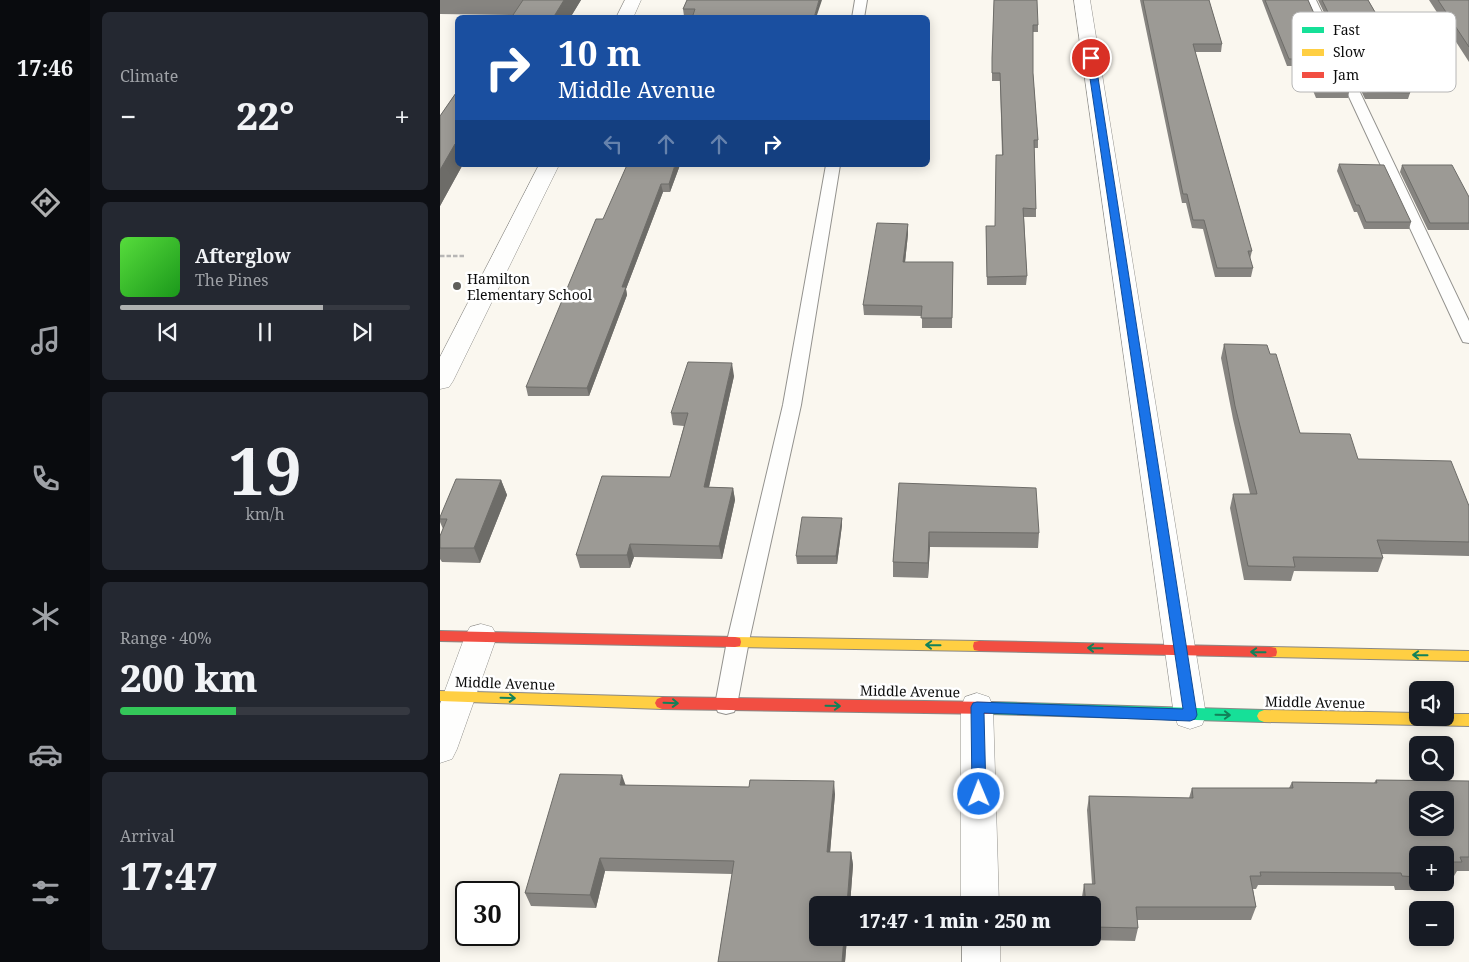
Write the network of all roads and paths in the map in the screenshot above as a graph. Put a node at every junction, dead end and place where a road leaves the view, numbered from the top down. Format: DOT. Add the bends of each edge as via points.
graph roads {
  1 [pos="633,0"];
  2 [pos="861,0"];
  3 [pos="1082,0"];
  4 [pos="1310,0"];
  5 [pos="1316,12"];
  6 [pos="626,15"];
  7 [pos="858,15"];
  8 [pos="1353,92"];
  9 [pos="549,167"];
  10 [pos="833,167"];
  11 [pos="440,256"];
  12 [pos="464,256"];
  13 [pos="1469,338"];
  14 [pos="440,381"];
  15 [pos="440,636"];
  16 [pos="481,636"];
  17 [pos="738,641"];
  18 [pos="1181,650"];
  19 [pos="1469,656"];
  20 [pos="450,696"];
  21 [pos="726,705"];
  22 [pos="977,707"];
  23 [pos="1190,715"];
  24 [pos="1469,720"];
  25 [pos="440,749"];
  26 [pos="980,896"];
  27 [pos="981,946"];
  28 [pos="981,962"];
  1 -- 6 [label="street"];
  2 -- 7 [label="lane"];
  3 -- 18 [label="street"];
  4 -- 5 [label="lane"];
  8 -- 13 [label="lane"];
  9 -- 14 [label="street"];
  10 -- 17 [label="lane" via="792,405"];
  11 -- 12 [label="path"];
  15 -- 16 [label="main road"];
  16 -- 17 [label="main road"];
  16 -- 20 [label="street"];
  18 -- 17 [label="main road, one-way"];
  17 -- 21 [label="lane"];
  19 -- 18 [label="main road, one-way"];
  18 -- 23 [label="street"];
  20 -- 21 [label="main road, Middle Avenue, one-way"];
  20 -- 25 [label="street"];
  21 -- 22 [label="main road, Middle Avenue, one-way"];
  22 -- 23 [label="main road, Middle Avenue"];
  22 -- 26 [label="street"];
  23 -- 24 [label="main road, Middle Avenue, one-way"];
  27 -- 28 [label="street"];
}
